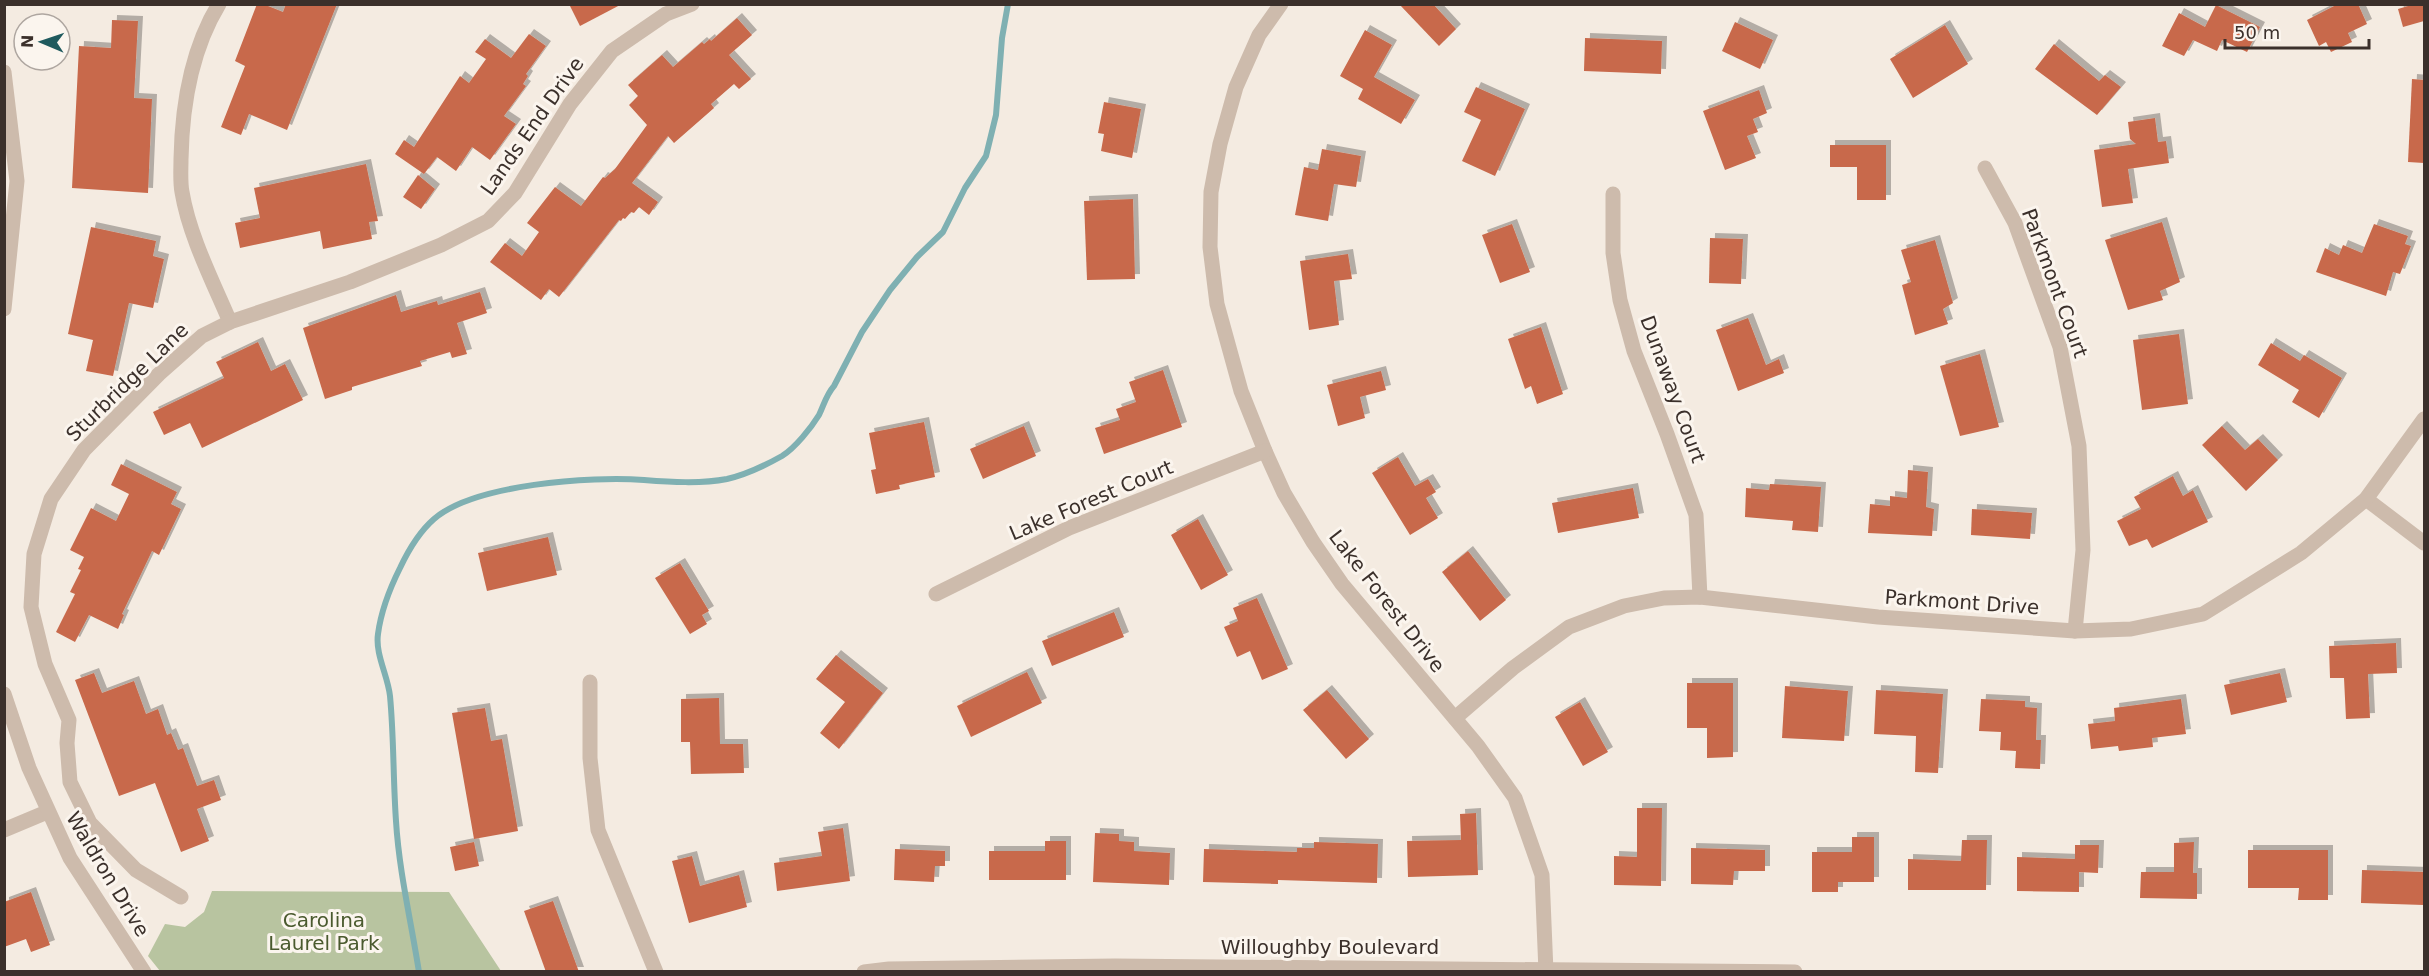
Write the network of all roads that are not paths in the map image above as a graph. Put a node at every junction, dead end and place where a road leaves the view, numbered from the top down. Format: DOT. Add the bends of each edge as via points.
graph roads {
  1 [pos="219,4"];
  2 [pos="692,4"];
  3 [pos="1281,4"];
  4 [pos="4,72"];
  5 [pos="1985,168"];
  6 [pos="1613,194"];
  7 [pos="4,309"];
  8 [pos="230,322"];
  9 [pos="2424,419"];
  10 [pos="1265,451"];
  11 [pos="2366,499"];
  12 [pos="2424,543"];
  13 [pos="936,594"];
  14 [pos="1700,597"];
  15 [pos="2075,631"];
  16 [pos="590,682"];
  17 [pos="4,694"];
  18 [pos="1455,718"];
  19 [pos="47,812"];
  20 [pos="4,830"];
  21 [pos="181,897"];
  22 [pos="1159,970"];
  23 [pos="1546,970"];
  24 [pos="144,972"];
  25 [pos="656,972"];
  26 [pos="864,972"];
  27 [pos="1795,972"];
  1 -- 8 [label="street" via="206,26 187,89 181,191"];
  2 -- 8 [label="street, Lands End Drive" via="666,14 612,51 570,104 515,193 488,221 351,282"];
  3 -- 10 [label="street, Lake Forest Drive" via="1259,35 1236,87 1211,192 1210,247 1217,304 1241,391"];
  4 -- 7 [label="street" via="17,181"];
  5 -- 15 [label="street, Parkmont Court" via="2015,223 2060,347 2077,435 2083,550"];
  6 -- 14 [label="street, Dunaway Court" via="1613,253 1620,300 1634,351 1696,515"];
  8 -- 21 [label="street, Sturbridge Lane" via="202,336 84,450 51,499 34,554 31,606 45,664 69,720 66,743 70,782 90,823 136,870"];
  9 -- 11 [label="street, Parkmont Drive"];
  10 -- 13 [label="street, Lake Forest Court" via="1069,528"];
  10 -- 18 [label="street, Lake Forest Drive" via="1284,493 1342,584"];
  11 -- 12 [label="street"];
  11 -- 15 [label="street, Parkmont Drive" via="2301,554 2203,614 2131,629"];
  14 -- 15 [label="street, Parkmont Drive" via="1878,617"];
  14 -- 18 [label="street, Parkmont Drive" via="1664,598 1624,606 1569,627"];
  16 -- 25 [label="street" via="590,758 598,830"];
  17 -- 19 [label="street, Waldron Drive"];
  18 -- 23 [label="street, Lake Forest Drive" via="1515,798 1542,875"];
  19 -- 20 [label="street"];
  19 -- 24 [label="street, Waldron Drive" via="70,858"];
  22 -- 23 [label="street, Willoughby Boulevard"];
  22 -- 26 [label="street, Willoughby Boulevard" via="1079,966"];
  23 -- 27 [label="street, Willoughby Boulevard"];
}
